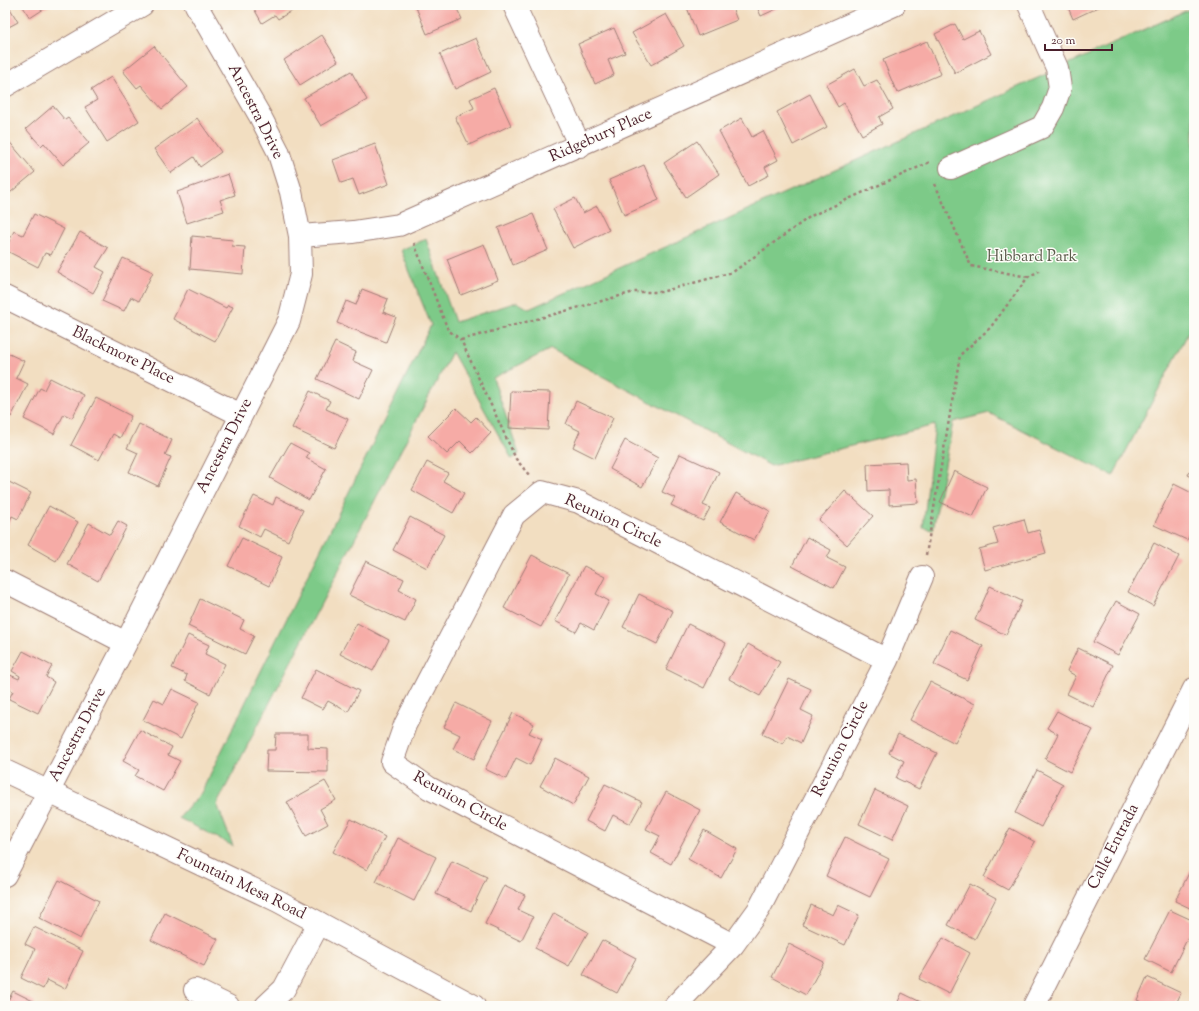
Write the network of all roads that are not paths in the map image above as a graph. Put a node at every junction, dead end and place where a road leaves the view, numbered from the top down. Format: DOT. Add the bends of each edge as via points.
graph roads {
  1 [pos="142,5"];
  2 [pos="196,5"];
  3 [pos="514,5"];
  4 [pos="894,5"];
  5 [pos="1029,5"];
  6 [pos="5,86"];
  7 [pos="580,146"];
  8 [pos="939,169"];
  9 [pos="300,236"];
  10 [pos="5,297"];
  11 [pos="241,415"];
  12 [pos="922,577"];
  13 [pos="5,581"];
  14 [pos="126,643"];
  15 [pos="887,660"];
  16 [pos="1194,689"];
  17 [pos="5,771"];
  18 [pos="47,793"];
  19 [pos="5,876"];
  20 [pos="319,923"];
  21 [pos="733,944"];
  22 [pos="195,990"];
  23 [pos="228,1006"];
  24 [pos="266,1006"];
  25 [pos="474,1006"];
  26 [pos="676,1006"];
  27 [pos="1034,1006"];
  1 -- 6 [label="street"];
  2 -- 9 [label="street, Ancestra Drive" via="278,151 291,192"];
  3 -- 7 [label="street"];
  4 -- 7 [label="street, Ridgebury Place"];
  5 -- 8 [label="street" via="1057,68 1060,88 1053,108 1042,127"];
  7 -- 9 [label="street, Ridgebury Place" via="399,225"];
  9 -- 11 [label="street, Ancestra Drive" via="301,274 288,321"];
  10 -- 11 [label="street, Blackmore Place"];
  11 -- 14 [label="street, Ancestra Drive"];
  12 -- 15 [label="street"];
  13 -- 14 [label="street"];
  14 -- 18 [label="street, Ancestra Drive"];
  15 -- 21 [label="street, Reunion Circle" via="759,909"];
  15 -- 21 [label="street, Reunion Circle" via="579,502 542,492 514,515 405,725 392,762 430,788"];
  16 -- 27 [label="street, Calle Entrada"];
  17 -- 18 [label="street, Fountain Mesa Road"];
  18 -- 19 [label="street, Ancestra Drive"];
  18 -- 20 [label="street, Fountain Mesa Road"];
  20 -- 24 [label="street" via="284,989"];
  20 -- 25 [label="street, Fountain Mesa Road"];
  21 -- 26 [label="street, Reunion Circle"];
  22 -- 23 [label="street"];
}
